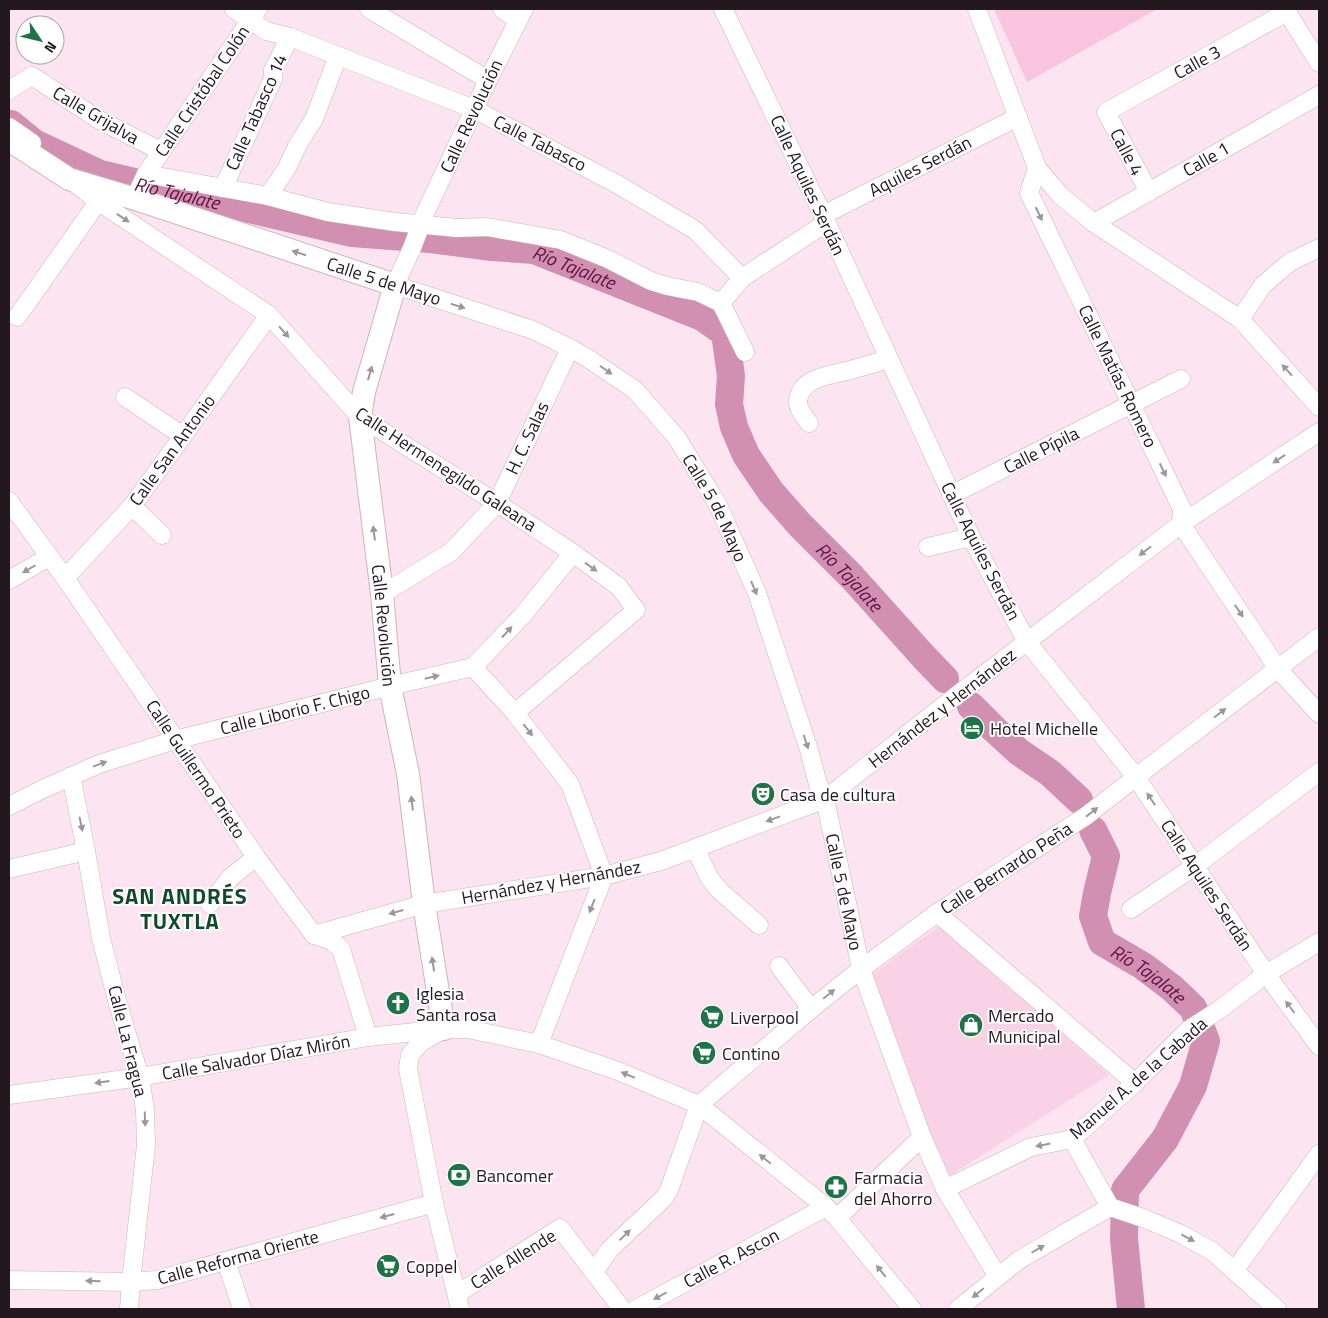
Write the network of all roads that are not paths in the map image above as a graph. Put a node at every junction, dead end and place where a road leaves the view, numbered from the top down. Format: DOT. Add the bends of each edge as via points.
graph roads {
  1 [pos="234,9"];
  2 [pos="369,9"];
  3 [pos="502,9"];
  4 [pos="723,9"];
  5 [pos="977,9"];
  6 [pos="255,14"];
  7 [pos="521,14"];
  8 [pos="290,38"];
  9 [pos="338,56"];
  10 [pos="1319,63"];
  11 [pos="488,80"];
  12 [pos="9,90"];
  13 [pos="1319,95"];
  14 [pos="474,109"];
  15 [pos="1106,112"];
  16 [pos="1018,117"];
  17 [pos="9,127"];
  18 [pos="9,140"];
  19 [pos="161,151"];
  20 [pos="1037,168"];
  21 [pos="142,185"];
  22 [pos="223,188"];
  23 [pos="90,189"];
  24 [pos="1148,192"];
  25 [pos="268,196"];
  26 [pos="824,219"];
  27 [pos="1094,223"];
  28 [pos="420,226"];
  29 [pos="1319,248"];
  30 [pos="742,278"];
  31 [pos="395,285"];
  32 [pos="721,303"];
  33 [pos="269,315"];
  34 [pos="18,317"];
  35 [pos="1240,319"];
  36 [pos="570,348"];
  37 [pos="745,352"];
  38 [pos="888,359"];
  39 [pos="1181,380"];
  40 [pos="125,397"];
  41 [pos="1131,404"];
  42 [pos="1319,407"];
  43 [pos="360,417"];
  44 [pos="809,423"];
  45 [pos="1319,432"];
  46 [pos="183,436"];
  47 [pos="951,495"];
  48 [pos="9,501"];
  49 [pos="497,503"];
  50 [pos="132,506"];
  51 [pos="1181,524"];
  52 [pos="162,535"];
  53 [pos="971,537"];
  54 [pos="928,547"];
  55 [pos="573,553"];
  56 [pos="49,557"];
  57 [pos="65,578"];
  58 [pos="9,580"];
  59 [pos="382,594"];
  60 [pos="1319,637"];
  61 [pos="1027,642"];
  62 [pos="473,667"];
  63 [pos="1278,669"];
  64 [pos="390,686"];
  65 [pos="515,713"];
  66 [pos="1319,714"];
  67 [pos="175,740"];
  68 [pos="1319,772"];
  69 [pos="71,776"];
  70 [pos="1136,777"];
  71 [pos="825,800"];
  72 [pos="9,806"];
  73 [pos="695,848"];
  74 [pos="86,850"];
  75 [pos="256,857"];
  76 [pos="1195,866"];
  77 [pos="9,869"];
  78 [pos="604,876"];
  79 [pos="210,904"];
  80 [pos="424,904"];
  81 [pos="1130,909"];
  82 [pos="937,913"];
  83 [pos="759,925"];
  84 [pos="314,935"];
  85 [pos="1319,942"];
  86 [pos="779,966"];
  87 [pos="861,969"];
  88 [pos="1266,974"];
  89 [pos="811,1009"];
  90 [pos="444,1029"];
  91 [pos="401,1033"];
  92 [pos="368,1038"];
  93 [pos="539,1044"];
  94 [pos="1319,1046"];
  95 [pos="408,1068"];
  96 [pos="140,1077"];
  97 [pos="1135,1084"];
  98 [pos="9,1095"];
  99 [pos="699,1105"];
  100 [pos="922,1137"];
  101 [pos="1072,1139"];
  102 [pos="1319,1154"];
  103 [pos="945,1189"];
  104 [pos="434,1203"];
  105 [pos="1113,1208"];
  106 [pos="832,1212"];
  107 [pos="226,1261"];
  108 [pos="1234,1271"];
  109 [pos="594,1272"];
  110 [pos="998,1277"];
  111 [pos="9,1280"];
  112 [pos="131,1282"];
  113 [pos="458,1302"];
  114 [pos="129,1309"];
  115 [pos="242,1309"];
  116 [pos="622,1309"];
  117 [pos="636,1309"];
  118 [pos="912,1309"];
  119 [pos="958,1309"];
  120 [pos="1278,1309"];
  1 -- 6 [label="street, Calle Tabasco"];
  2 -- 11 [label="street"];
  3 -- 7 [label="street"];
  4 -- 26 [label="street, Calle Aquiles Serdán"];
  5 -- 16 [label="street"];
  6 -- 8 [label="street, Calle Tabasco" via="266,31"];
  6 -- 19 [label="street, Calle Cristóbal Colón"];
  7 -- 11 [label="street, Calle Revolución"];
  8 -- 9 [label="street, Calle Tabasco"];
  8 -- 22 [label="street, Calle Tabasco 14"];
  9 -- 14 [label="street, Calle Tabasco"];
  9 -- 25 [label="street" via="314,119"];
  10 -- 15 [label="street, Calle 3" via="1287,12"];
  11 -- 14 [label="street, Calle Revolución"];
  12 -- 19 [label="street, Calle Grijalva" via="32,76 101,121"];
  13 -- 24 [label="street, Calle 1"];
  14 -- 28 [label="street, Calle Revolución"];
  14 -- 30 [label="street, Calle Tabasco" via="615,182 695,230"];
  15 -- 24 [label="street, Calle 4"];
  16 -- 20 [label="street"];
  16 -- 26 [label="street, Aquiles Serdán"];
  17 -- 23 [label="street, Calle Hermenegildo Galeana" via="71,170"];
  18 -- 23 [label="main road, Calle 5 de Mayo"];
  19 -- 21 [label="street, Calle Cristóbal Colón"];
  20 -- 27 [label="street" via="1061,196"];
  20 -- 41 [label="street, Calle Matías Romero, one-way" via="1029,193"];
  21 -- 22 [label="street, Calle 5 de Mayo"];
  21 -- 23 [label="main road, Calle 5 de Mayo"];
  31 -- 21 [label="main road, Calle 5 de Mayo, one-way"];
  22 -- 25 [label="street, Calle 5 de Mayo"];
  23 -- 33 [label="street, Calle Hermenegildo Galeana, one-way"];
  23 -- 34 [label="street"];
  24 -- 27 [label="street, Calle 1"];
  25 -- 28 [label="street, Calle 5 de Mayo" via="328,212"];
  26 -- 30 [label="street, Aquiles Serdán"];
  26 -- 38 [label="street, Calle Aquiles Serdán"];
  27 -- 35 [label="street"];
  28 -- 31 [label="street, Calle Revolución"];
  28 -- 32 [label="street, Calle 5 de Mayo" via="487,227 561,240 651,281 698,292"];
  29 -- 35 [label="street" via="1290,262 1263,285"];
  30 -- 32 [label="street, Aquiles Serdán"];
  31 -- 36 [label="street, Calle 5 de Mayo, one-way" via="533,330"];
  43 -- 31 [label="main road, Calle Revolución, one-way" via="364,392"];
  32 -- 37 [label="street"];
  33 -- 43 [label="street, Calle Hermenegildo Galeana, one-way"];
  33 -- 46 [label="street, Calle San Antonio"];
  42 -- 35 [label="street, one-way"];
  36 -- 49 [label="street, H. C. Salas"];
  36 -- 71 [label="street, Calle 5 de Mayo, one-way" via="635,390 677,438 718,505 757,593"];
  38 -- 44 [label="street" via="810,382 802,390 798,402"];
  38 -- 47 [label="street, Calle Aquiles Serdán"];
  39 -- 41 [label="street, Calle Pípila"];
  40 -- 46 [label="street"];
  41 -- 47 [label="street, Calle Pípila"];
  41 -- 51 [label="street, Calle Matías Romero, one-way" via="1182,509"];
  43 -- 49 [label="street, Calle Hermenegildo Galeana"];
  59 -- 43 [label="main road, Calle Revolución, one-way"];
  45 -- 51 [label="street, Hernández y Hernández, one-way"];
  46 -- 50 [label="street, Calle San Antonio"];
  47 -- 53 [label="street, Calle Aquiles Serdán"];
  48 -- 56 [label="street, Calle Guillermo Prieto"];
  49 -- 55 [label="street, Calle Hermenegildo Galeana"];
  49 -- 59 [label="street, H. C. Salas" via="451,552"];
  50 -- 52 [label="street"];
  50 -- 57 [label="street, Calle San Antonio"];
  51 -- 61 [label="street, Hernández y Hernández, one-way"];
  51 -- 63 [label="street, Calle Matías Romero, one-way"];
  53 -- 54 [label="street"];
  53 -- 61 [label="street, Calle Aquiles Serdán"];
  62 -- 55 [label="street, one-way" via="522,616"];
  55 -- 65 [label="street, Calle Hermenegildo Galeana, one-way" via="619,587 636,610"];
  56 -- 57 [label="street, Calle Guillermo Prieto"];
  56 -- 58 [label="street, one-way"];
  57 -- 67 [label="street, Calle Guillermo Prieto"];
  59 -- 64 [label="main road, Calle Revolución"];
  60 -- 63 [label="street, Calle Bernardo Peña"];
  61 -- 70 [label="street, Calle Aquiles Serdán"];
  61 -- 71 [label="street, Hernández y Hernández"];
  64 -- 62 [label="street, Calle Liborio F. Chigo, one-way"];
  62 -- 65 [label="street"];
  63 -- 66 [label="street, Calle Matías Romero"];
  70 -- 63 [label="street, Calle Bernardo Peña, one-way"];
  64 -- 67 [label="street, Calle Liborio F. Chigo"];
  80 -- 64 [label="main road, Calle Revolución, one-way" via="408,774"];
  65 -- 78 [label="street, one-way" via="570,784"];
  69 -- 67 [label="street, Calle Liborio F. Chigo, one-way"];
  67 -- 75 [label="street, Calle Guillermo Prieto"];
  68 -- 76 [label="street"];
  69 -- 72 [label="street, Calle Liborio F. Chigo"];
  69 -- 74 [label="street, Calle La Fragua, one-way"];
  76 -- 70 [label="street, Calle Aquiles Serdán, one-way"];
  82 -- 70 [label="street, Calle Bernardo Peña, one-way" via="1086,816"];
  71 -- 73 [label="street, Hernández y Hernández, one-way"];
  71 -- 87 [label="street, Calle 5 de Mayo"];
  73 -- 78 [label="street, Hernández y Hernández"];
  73 -- 83 [label="street" via="710,880"];
  74 -- 77 [label="street"];
  74 -- 96 [label="street, Calle La Fragua" via="102,938"];
  75 -- 79 [label="street" via="230,878"];
  75 -- 84 [label="street, Calle Guillermo Prieto"];
  76 -- 81 [label="street"];
  76 -- 88 [label="street, Calle Aquiles Serdán"];
  78 -- 80 [label="street, Hernández y Hernández"];
  78 -- 93 [label="street, one-way"];
  80 -- 84 [label="street, Hernández y Hernández, one-way"];
  90 -- 80 [label="main road, Calle Revolución, one-way"];
  82 -- 87 [label="street, Calle Bernardo Peña"];
  82 -- 97 [label="street"];
  84 -- 92 [label="street, Calle Guillermo Prieto" via="332,941 341,949"];
  85 -- 88 [label="street, Manuel A. de la Cabada"];
  86 -- 89 [label="street"];
  89 -- 87 [label="street, Calle Bernardo Peña, one-way"];
  87 -- 100 [label="street, Calle 5 de Mayo"];
  94 -- 88 [label="street, Calle Aquiles Serdán, one-way"];
  88 -- 97 [label="street, Manuel A. de la Cabada" via="1188,1030"];
  89 -- 99 [label="street, Calle Bernardo Peña"];
  90 -- 91 [label="street, Calle Salvador Díaz Mirón"];
  90 -- 93 [label="street, Calle Salvador Díaz Mirón" via="468,1029"];
  90 -- 95 [label="street" via="420,1043 410,1055"];
  91 -- 92 [label="street, Calle Salvador Díaz Mirón"];
  91 -- 95 [label="street"];
  92 -- 96 [label="street, Calle Salvador Díaz Mirón"];
  99 -- 93 [label="street, Calle Salvador Díaz Mirón, one-way" via="618,1071"];
  95 -- 104 [label="street"];
  96 -- 98 [label="street, Calle Salvador Díaz Mirón, one-way"];
  96 -- 112 [label="street, Calle La Fragua, one-way" via="146,1145"];
  97 -- 101 [label="street, Manuel A. de la Cabada"];
  106 -- 99 [label="street, Calle Salvador Díaz Mirón, one-way"];
  109 -- 99 [label="street, one-way" via="610,1249 664,1198"];
  100 -- 103 [label="street, Calle 5 de Mayo"];
  100 -- 106 [label="street, Calle R. Ascon"];
  101 -- 103 [label="street, Manuel A. de la Cabada, one-way" via="1031,1147"];
  101 -- 105 [label="street"];
  102 -- 108 [label="street"];
  103 -- 110 [label="street, Calle 5 de Mayo"];
  104 -- 107 [label="street, Calle Reforma Oriente, one-way"];
  104 -- 113 [label="street"];
  105 -- 108 [label="street, one-way" via="1143,1218 1212,1250"];
  110 -- 105 [label="street, one-way" via="1019,1260"];
  106 -- 117 [label="street, Calle R. Ascon, one-way"];
  118 -- 106 [label="street, Calle Salvador Díaz Mirón, one-way"];
  107 -- 112 [label="street, Calle Reforma Oriente" via="157,1280"];
  107 -- 115 [label="street"];
  108 -- 120 [label="street"];
  109 -- 113 [label="street, Calle Allende" via="560,1228"];
  109 -- 116 [label="street, Calle Allende"];
  110 -- 119 [label="street, one-way"];
  112 -- 111 [label="street, Calle Reforma Oriente, one-way"];
  112 -- 114 [label="street, Calle La Fragua"];
}
